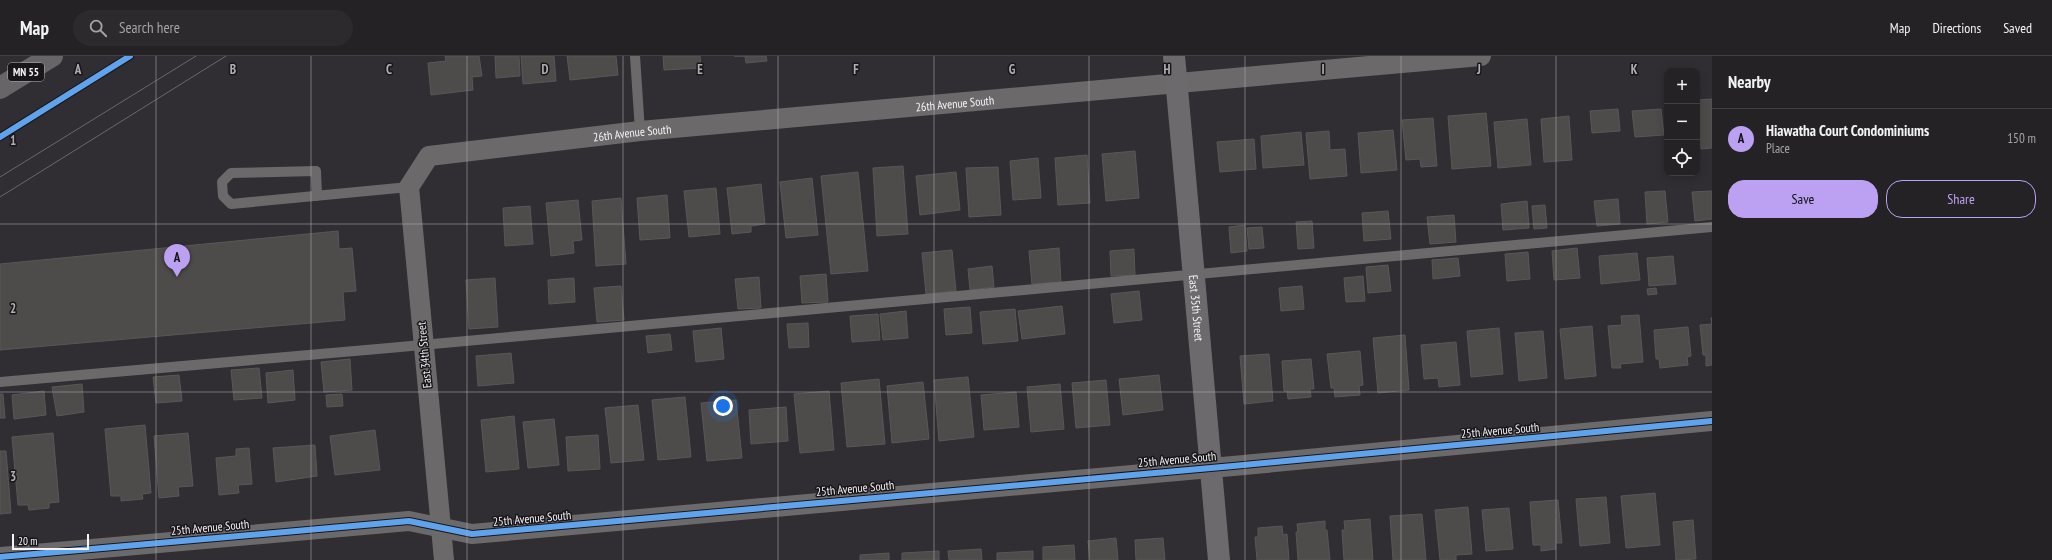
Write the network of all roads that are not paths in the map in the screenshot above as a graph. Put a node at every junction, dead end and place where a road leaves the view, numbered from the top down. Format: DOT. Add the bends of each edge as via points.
graph roads {
  1 [pos="52,56"];
  2 [pos="635,56"];
  3 [pos="1174,56"];
  4 [pos="1481,56"];
  5 [pos="1176,84"];
  6 [pos="0,88"];
  7 [pos="640,131"];
  8 [pos="409,187"];
  9 [pos="316,196"];
  10 [pos="1712,227"];
  11 [pos="1192,274"];
  12 [pos="423,345"];
  13 [pos="0,382"];
  14 [pos="1712,421"];
  15 [pos="1212,467"];
  16 [pos="440,528"];
  17 [pos="0,557"];
  18 [pos="444,560"];
  19 [pos="1219,560"];
  1 -- 6 [label="highway, MN 55"];
  2 -- 7 [label="lane"];
  3 -- 5 [label="street, East 35th Street"];
  4 -- 5 [label="street, 26th Avenue South"];
  5 -- 7 [label="street, 26th Avenue South"];
  5 -- 11 [label="street, East 35th Street"];
  7 -- 8 [label="street, 26th Avenue South" via="429,156"];
  8 -- 9 [label="lane"];
  8 -- 12 [label="street, East 34th Street"];
  9 -- 9 [label="lane" via="231,204 223,196 222,182 231,173 316,171"];
  10 -- 11 [label="lane"];
  11 -- 12 [label="lane"];
  11 -- 15 [label="street, East 35th Street"];
  12 -- 13 [label="lane"];
  12 -- 16 [label="street, East 34th Street"];
  14 -- 15 [label="street, 25th Avenue South"];
  15 -- 16 [label="street, 25th Avenue South" via="472,534"];
  15 -- 19 [label="street, East 35th Street"];
  16 -- 17 [label="street, 25th Avenue South" via="409,521"];
  16 -- 18 [label="street, East 34th Street"];
}
